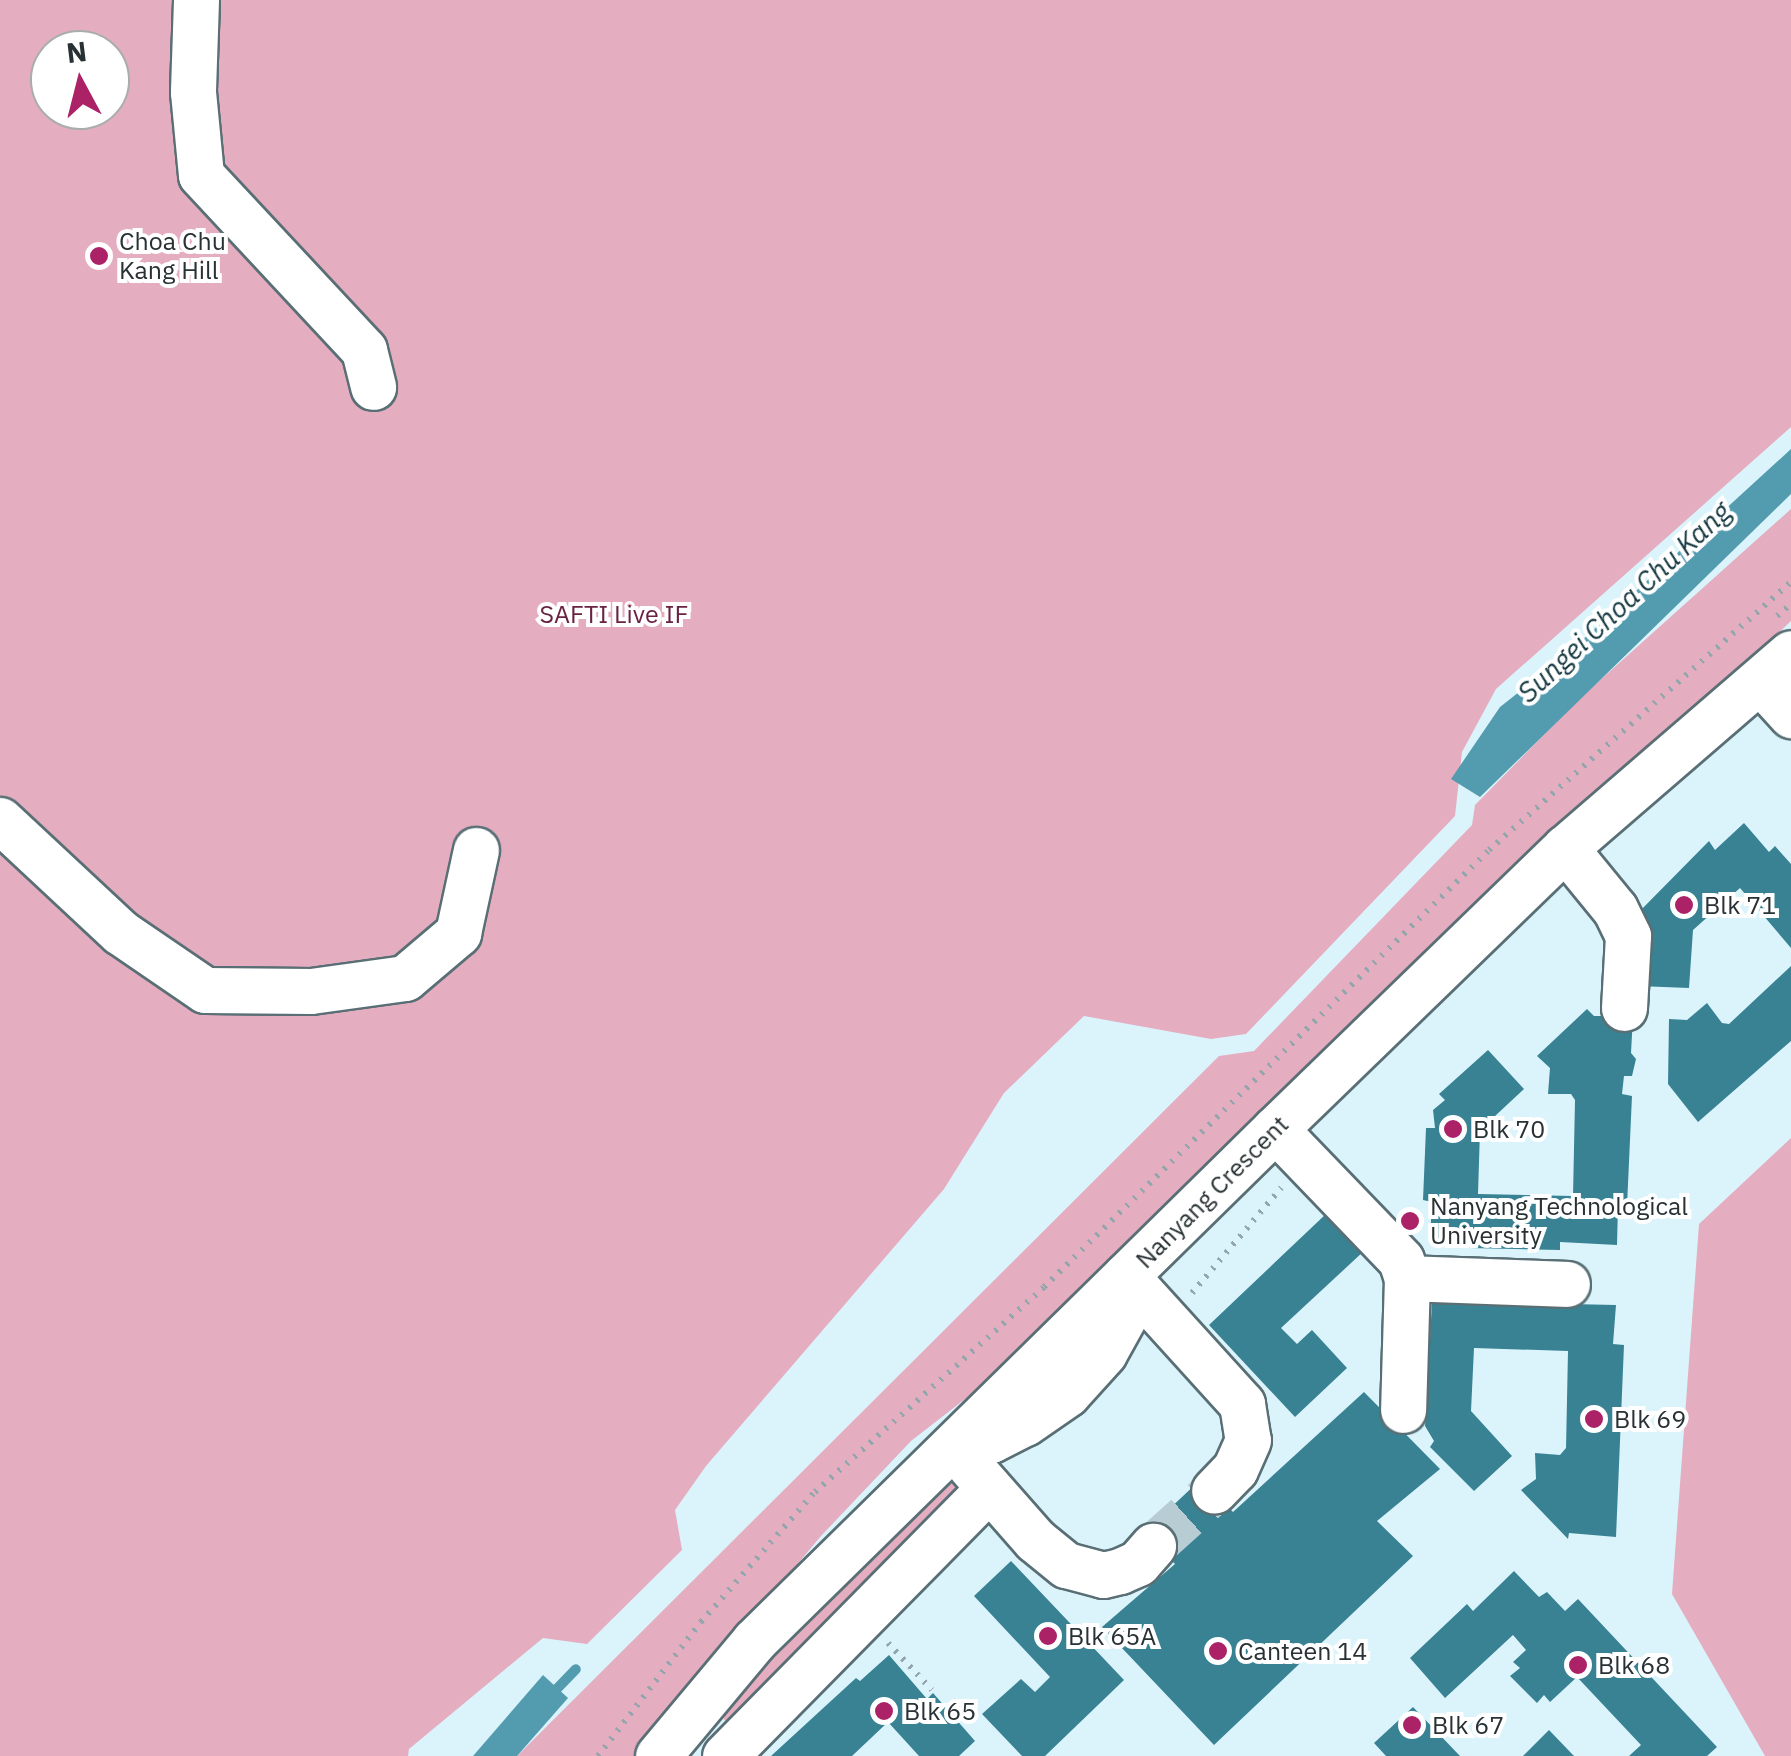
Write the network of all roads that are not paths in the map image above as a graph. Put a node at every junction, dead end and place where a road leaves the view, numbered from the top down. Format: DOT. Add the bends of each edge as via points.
graph roads {
  1 [pos="196,0"];
  2 [pos="373,387"];
  3 [pos="1776,668"];
  4 [pos="1791,716"];
  5 [pos="0,820"];
  6 [pos="1565,848"];
  7 [pos="476,850"];
  8 [pos="1624,1008"];
  9 [pos="1291,1143"];
  10 [pos="1126,1276"];
  11 [pos="1406,1278"];
  12 [pos="1567,1284"];
  13 [pos="1402,1410"];
  14 [pos="967,1431"];
  15 [pos="989,1488"];
  16 [pos="1214,1491"];
  17 [pos="1153,1546"];
  18 [pos="682,1747"];
  19 [pos="725,1756"];
  1 -- 2 [label="street" via="193,92 201,175 364,350"];
  3 -- 4 [label="street"];
  3 -- 6 [label="street, Nanyang Crescent"];
  5 -- 7 [label="street" via="120,932 205,990 310,991 406,978 458,934"];
  6 -- 8 [label="street" via="1615,909 1628,936"];
  6 -- 9 [label="street, Nanyang Crescent"];
  9 -- 10 [label="street, Nanyang Crescent"];
  9 -- 11 [label="street" via="1401,1260"];
  10 -- 14 [label="street, Nanyang Crescent"];
  10 -- 16 [label="street" via="1236,1392 1248,1440 1236,1469"];
  11 -- 12 [label="street"];
  11 -- 13 [label="street"];
  14 -- 15 [label="street"];
  14 -- 18 [label="street, Nanyang Crescent" via="924,1445 796,1574 778,1618"];
  15 -- 17 [label="street" via="1035,1540 1082,1571 1120,1571 1138,1564"];
  15 -- 19 [label="street"];
}
